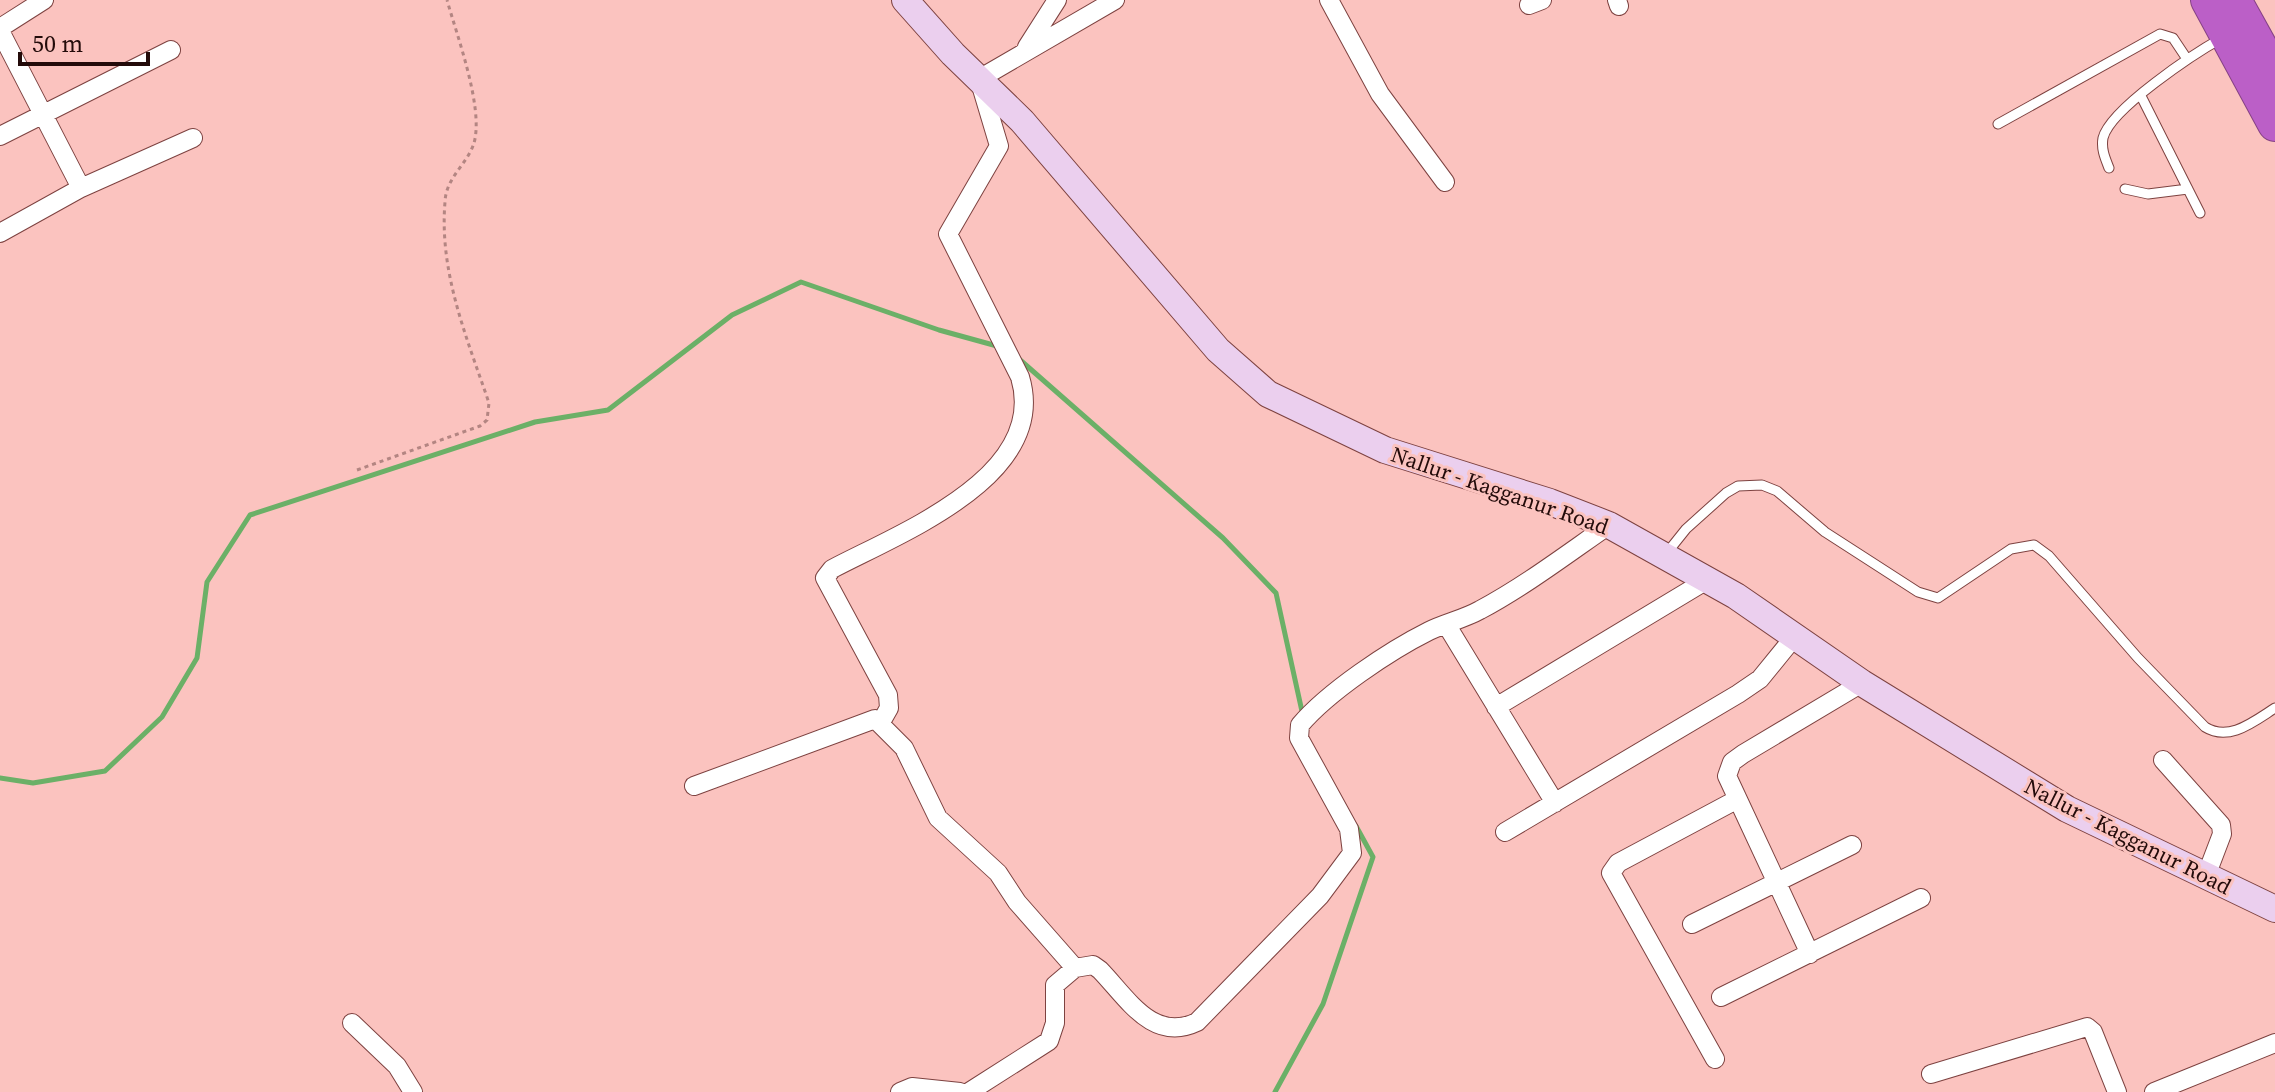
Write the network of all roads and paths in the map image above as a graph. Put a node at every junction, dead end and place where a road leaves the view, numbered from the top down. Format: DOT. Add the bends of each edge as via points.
graph roads {
  1 [pos="44,0"];
  2 [pos="447,0"];
  3 [pos="905,0"];
  4 [pos="1057,0"];
  5 [pos="1115,0"];
  6 [pos="1329,0"];
  7 [pos="2208,0"];
  8 [pos="2236,19"];
  9 [pos="0,30"];
  10 [pos="171,50"];
  11 [pos="1023,53"];
  12 [pos="2187,59"];
  13 [pos="2275,74"];
  14 [pos="979,79"];
  15 [pos="2141,96"];
  16 [pos="43,114"];
  17 [pos="1998,124"];
  18 [pos="2275,124"];
  19 [pos="0,136"];
  20 [pos="193,138"];
  21 [pos="2109,168"];
  22 [pos="1445,182"];
  23 [pos="81,188"];
  24 [pos="2125,189"];
  25 [pos="2188,189"];
  26 [pos="2200,213"];
  27 [pos="0,233"];
  28 [pos="357,470"];
  29 [pos="1609,525"];
  30 [pos="1664,556"];
  31 [pos="1707,580"];
  32 [pos="1446,624"];
  33 [pos="1795,636"];
  34 [pos="1862,683"];
  35 [pos="1496,707"];
  36 [pos="2275,708"];
  37 [pos="881,722"];
  38 [pos="2163,760"];
  39 [pos="694,786"];
  40 [pos="1736,800"];
  41 [pos="1555,803"];
  42 [pos="1505,832"];
  43 [pos="1852,845"];
  44 [pos="2206,876"];
  45 [pos="1776,884"];
  46 [pos="1921,898"];
  47 [pos="2275,909"];
  48 [pos="1692,924"];
  49 [pos="1810,954"];
  50 [pos="1075,968"];
  51 [pos="1721,997"];
  52 [pos="352,1023"];
  53 [pos="2275,1043"];
  54 [pos="1715,1059"];
  55 [pos="1931,1074"];
  56 [pos="413,1092"];
  57 [pos="900,1092"];
  58 [pos="960,1092"];
  59 [pos="969,1092"];
  60 [pos="2117,1092"];
  61 [pos="2154,1092"];
  1 -- 9 [label="street"];
  2 -- 28 [label="path" via="476,128 444,200 446,255 453,296 489,413 480,426"];
  3 -- 14 [label="main road, Nallur - Kagganur Road"];
  4 -- 11 [label="street"];
  5 -- 11 [label="street"];
  6 -- 22 [label="street" via="1380,94"];
  7 -- 8 [label="highway"];
  8 -- 12 [label="lane"];
  8 -- 13 [label="highway"];
  8 -- 18 [label="highway"];
  9 -- 16 [label="street"];
  10 -- 16 [label="street"];
  11 -- 14 [label="street"];
  12 -- 15 [label="lane"];
  12 -- 17 [label="lane" via="2173,38 2160,34"];
  14 -- 29 [label="main road, Nallur - Kagganur Road" via="1022,121 1218,350 1268,394 1385,450"];
  14 -- 37 [label="street" via="999,146 948,234 1020,377 1024,409 1014,444 993,474 825,578 888,695 889,708"];
  15 -- 21 [label="lane" via="2103,137"];
  15 -- 25 [label="lane"];
  16 -- 19 [label="street"];
  16 -- 23 [label="street"];
  20 -- 23 [label="street"];
  23 -- 27 [label="street"];
  24 -- 25 [label="lane" via="2148,194"];
  25 -- 26 [label="lane"];
  29 -- 30 [label="main road, Nallur - Kagganur Road"];
  29 -- 32 [label="street" via="1511,593"];
  30 -- 31 [label="main road, Nallur - Kagganur Road"];
  30 -- 36 [label="lane" via="1713,503 1749,484 1777,491 1825,532 1918,592 1938,598 2011,549 2034,545 2205,727 2227,734"];
  31 -- 33 [label="main road, Nallur - Kagganur Road"];
  31 -- 35 [label="street"];
  32 -- 35 [label="street"];
  32 -- 50 [label="street" via="1395,652 1300,725 1299,738 1349,829 1352,853 1320,896 1197,1022 1163,1029 1093,965"];
  33 -- 34 [label="main road, Nallur - Kagganur Road"];
  33 -- 41 [label="street" via="1749,687"];
  34 -- 40 [label="street" via="1732,762 1727,776"];
  34 -- 44 [label="main road, Nallur - Kagganur Road" via="2067,809"];
  35 -- 41 [label="street"];
  37 -- 39 [label="street" via="869,719"];
  37 -- 50 [label="street" via="904,748 938,818 998,873"];
  38 -- 44 [label="street" via="2221,825"];
  40 -- 45 [label="street"];
  40 -- 54 [label="street" via="1618,863 1611,873"];
  41 -- 42 [label="street"];
  43 -- 45 [label="street"];
  44 -- 47 [label="main road, Nallur - Kagganur Road"];
  45 -- 48 [label="street"];
  45 -- 49 [label="street"];
  46 -- 49 [label="street"];
  49 -- 51 [label="street"];
  50 -- 59 [label="street" via="1055,985 1055,1023 1049,1041"];
  52 -- 56 [label="street" via="397,1066"];
  53 -- 61 [label="street"];
  55 -- 60 [label="street" via="2087,1027"];
  57 -- 58 [label="street" via="912,1087"];
}
